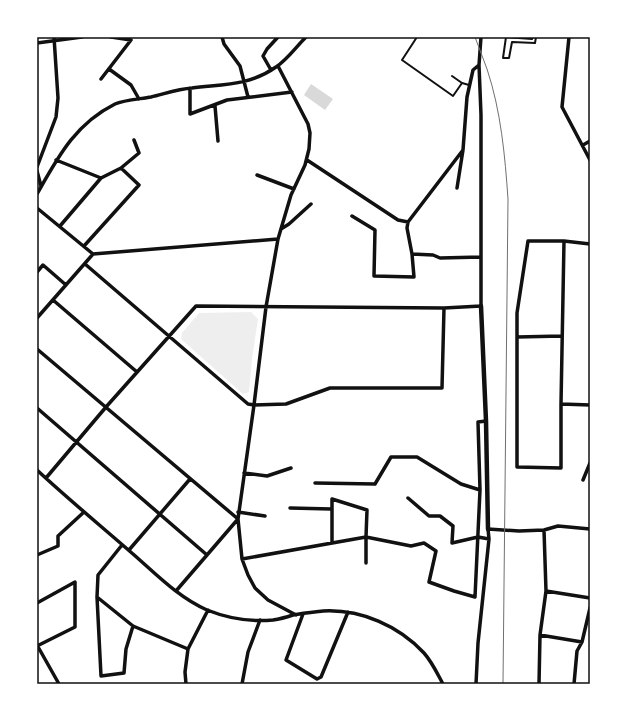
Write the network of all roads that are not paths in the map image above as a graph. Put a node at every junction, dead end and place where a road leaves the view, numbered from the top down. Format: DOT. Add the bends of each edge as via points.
graph roads {
  1 [pos="82,37"];
  2 [pos="111,37"];
  3 [pos="222,37"];
  4 [pos="278,37"];
  5 [pos="306,37"];
  6 [pos="417,37"];
  7 [pos="481,37"];
  8 [pos="532,37"];
  9 [pos="536,37"];
  10 [pos="569,37"];
  11 [pos="54,39"];
  12 [pos="37,43"];
  13 [pos="479,65"];
  14 [pos="278,66"];
  15 [pos="110,69"];
  16 [pos="272,70"];
  17 [pos="452,76"];
  18 [pos="101,79"];
  19 [pos="245,82"];
  20 [pos="462,83"];
  21 [pos="470,85"];
  22 [pos="190,88"];
  23 [pos="292,92"];
  24 [pos="248,97"];
  25 [pos="139,99"];
  26 [pos="214,106"];
  27 [pos="134,140"];
  28 [pos="218,141"];
  29 [pos="590,141"];
  30 [pos="582,145"];
  31 [pos="463,150"];
  32 [pos="56,160"];
  33 [pos="307,160"];
  34 [pos="590,160"];
  35 [pos="37,167"];
  36 [pos="121,168"];
  37 [pos="37,171"];
  38 [pos="257,175"];
  39 [pos="101,178"];
  40 [pos="37,184"];
  41 [pos="41,186"];
  42 [pos="457,188"];
  43 [pos="294,189"];
  44 [pos="37,194"];
  45 [pos="310,204"];
  46 [pos="37,208"];
  47 [pos="352,216"];
  48 [pos="408,222"];
  49 [pos="60,226"];
  50 [pos="280,229"];
  51 [pos="278,238"];
  52 [pos="564,241"];
  53 [pos="590,244"];
  54 [pos="84,246"];
  55 [pos="93,254"];
  56 [pos="412,254"];
  57 [pos="481,258"];
  58 [pos="85,264"];
  59 [pos="37,272"];
  60 [pos="66,285"];
  61 [pos="52,300"];
  62 [pos="481,306"];
  63 [pos="266,307"];
  64 [pos="444,308"];
  65 [pos="37,318"];
  66 [pos="562,336"];
  67 [pos="170,337"];
  68 [pos="518,337"];
  69 [pos="37,349"];
  70 [pos="137,372"];
  71 [pos="561,404"];
  72 [pos="254,405"];
  73 [pos="590,405"];
  74 [pos="106,407"];
  75 [pos="37,408"];
  76 [pos="486,421"];
  77 [pos="77,442"];
  78 [pos="590,463"];
  79 [pos="291,468"];
  80 [pos="37,470"];
  81 [pos="244,473"];
  82 [pos="46,478"];
  83 [pos="190,479"];
  84 [pos="583,480"];
  85 [pos="315,483"];
  86 [pos="480,490"];
  87 [pos="408,498"];
  88 [pos="290,508"];
  89 [pos="331,509"];
  90 [pos="84,512"];
  91 [pos="238,512"];
  92 [pos="159,514"];
  93 [pos="265,516"];
  94 [pos="238,519"];
  95 [pos="590,529"];
  96 [pos="488,530"];
  97 [pos="544,530"];
  98 [pos="366,537"];
  99 [pos="478,537"];
  100 [pos="489,539"];
  101 [pos="332,543"];
  102 [pos="122,545"];
  103 [pos="129,550"];
  104 [pos="37,555"];
  105 [pos="207,555"];
  106 [pos="242,559"];
  107 [pos="366,564"];
  108 [pos="176,591"];
  109 [pos="546,591"];
  110 [pos="97,597"];
  111 [pos="590,598"];
  112 [pos="37,603"];
  113 [pos="590,608"];
  114 [pos="208,610"];
  115 [pos="348,612"];
  116 [pos="296,614"];
  117 [pos="303,614"];
  118 [pos="260,620"];
  119 [pos="133,626"];
  120 [pos="540,636"];
  121 [pos="582,642"];
  122 [pos="37,646"];
  123 [pos="188,649"];
  124 [pos="59,684"];
  125 [pos="186,684"];
  126 [pos="242,684"];
  127 [pos="443,684"];
  128 [pos="476,684"];
  129 [pos="539,684"];
  130 [pos="574,684"];
  1 -- 11 [label="street"];
  2 -- 15 [label="street" via="131,40"];
  3 -- 19 [label="street" via="240,66"];
  4 -- 16 [label="street" via="263,56"];
  5 -- 14 [label="street"];
  6 -- 20 [label="lane" via="402,60 453,96"];
  7 -- 13 [label="street"];
  8 -- 9 [label="lane" via="506,37 503,58 509,58 512,42 535,43"];
  10 -- 30 [label="street" via="562,107"];
  11 -- 12 [label="street"];
  11 -- 35 [label="street" via="58,98 56,117"];
  13 -- 21 [label="street" via="473,70"];
  13 -- 57 [label="street"];
  14 -- 16 [label="street"];
  14 -- 23 [label="street"];
  15 -- 18 [label="street"];
  15 -- 25 [label="street" via="131,85"];
  16 -- 19 [label="street"];
  17 -- 20 [label="lane"];
  19 -- 22 [label="street"];
  19 -- 24 [label="street"];
  20 -- 21 [label="lane"];
  21 -- 31 [label="street"];
  22 -- 25 [label="street"];
  22 -- 26 [label="street" via="190,114"];
  23 -- 24 [label="street"];
  23 -- 33 [label="street" via="310,133"];
  24 -- 26 [label="street" via="227,100"];
  25 -- 32 [label="street" via="116,104 94,117 71,138"];
  26 -- 28 [label="street"];
  27 -- 36 [label="street" via="139,153"];
  29 -- 30 [label="street"];
  30 -- 34 [label="street"];
  31 -- 42 [label="street"];
  31 -- 48 [label="street"];
  32 -- 39 [label="street"];
  32 -- 41 [label="street"];
  33 -- 43 [label="street"];
  33 -- 48 [label="street" via="398,220"];
  36 -- 39 [label="street"];
  36 -- 54 [label="street" via="139,185"];
  37 -- 41 [label="street"];
  38 -- 43 [label="street"];
  39 -- 49 [label="street"];
  40 -- 41 [label="street"];
  41 -- 44 [label="street"];
  43 -- 50 [label="street"];
  45 -- 50 [label="street"];
  46 -- 49 [label="street"];
  47 -- 56 [label="street" via="375,230 374,276 414,277"];
  48 -- 56 [label="street"];
  49 -- 54 [label="street"];
  50 -- 51 [label="street"];
  51 -- 55 [label="street"];
  51 -- 63 [label="street"];
  52 -- 53 [label="street"];
  52 -- 66 [label="street"];
  52 -- 68 [label="street" via="528,240 517,313"];
  54 -- 55 [label="street"];
  55 -- 58 [label="street"];
  56 -- 57 [label="street" via="440,258"];
  57 -- 62 [label="street"];
  58 -- 60 [label="street"];
  58 -- 67 [label="street"];
  59 -- 60 [label="street" via="43,265"];
  60 -- 61 [label="street"];
  61 -- 65 [label="street"];
  61 -- 70 [label="street"];
  62 -- 64 [label="street"];
  62 -- 76 [label="street"];
  63 -- 64 [label="street"];
  63 -- 67 [label="street" via="196,306"];
  63 -- 72 [label="street"];
  64 -- 72 [label="street" via="442,388 330,388 286,404"];
  66 -- 68 [label="street"];
  66 -- 71 [label="street"];
  67 -- 70 [label="street"];
  67 -- 72 [label="street" via="248,404"];
  68 -- 71 [label="street" via="517,467 561,468"];
  69 -- 74 [label="street"];
  70 -- 74 [label="street"];
  71 -- 73 [label="street"];
  72 -- 81 [label="street"];
  74 -- 77 [label="street"];
  74 -- 83 [label="street"];
  75 -- 77 [label="street"];
  76 -- 86 [label="street" via="478,422"];
  76 -- 96 [label="street"];
  77 -- 82 [label="street"];
  77 -- 92 [label="street"];
  78 -- 84 [label="street"];
  79 -- 81 [label="street" via="266,476"];
  80 -- 82 [label="street"];
  81 -- 91 [label="street"];
  82 -- 90 [label="street"];
  83 -- 92 [label="street"];
  83 -- 94 [label="street"];
  85 -- 86 [label="street" via="376,484 391,457 417,457 460,484"];
  86 -- 99 [label="street"];
  87 -- 99 [label="street" via="429,516 440,516 452,526 452,543"];
  88 -- 89 [label="street"];
  89 -- 98 [label="street" via="332,499 367,510"];
  89 -- 101 [label="street"];
  90 -- 102 [label="street"];
  90 -- 104 [label="street" via="58,536 58,546"];
  91 -- 93 [label="street"];
  91 -- 94 [label="street"];
  92 -- 103 [label="street"];
  92 -- 105 [label="street"];
  94 -- 105 [label="street"];
  94 -- 106 [label="street"];
  95 -- 97 [label="street" via="558,526"];
  96 -- 97 [label="street"];
  96 -- 100 [label="street"];
  97 -- 109 [label="street"];
  98 -- 99 [label="street" via="411,546 424,543 436,551 429,582 475,597"];
  98 -- 101 [label="street"];
  98 -- 107 [label="street"];
  99 -- 100 [label="street"];
  100 -- 128 [label="street"];
  101 -- 106 [label="street"];
  102 -- 103 [label="street"];
  102 -- 110 [label="street" via="98,575"];
  103 -- 108 [label="street"];
  105 -- 108 [label="street"];
  106 -- 116 [label="street" via="255,588 268,600"];
  108 -- 114 [label="street" via="190,602"];
  109 -- 111 [label="street"];
  109 -- 120 [label="street"];
  110 -- 119 [label="street"];
  110 -- 119 [label="street" via="102,676 124,674 126,649"];
  112 -- 122 [label="street" via="75,582 74,627"];
  113 -- 121 [label="street"];
  114 -- 118 [label="street" via="240,619"];
  114 -- 123 [label="street"];
  115 -- 117 [label="street" via="324,611"];
  115 -- 117 [label="street" via="321,677 316,679 286,660"];
  115 -- 127 [label="street" via="383,623 407,638 432,664"];
  116 -- 117 [label="street"];
  116 -- 118 [label="street" via="274,620"];
  118 -- 126 [label="street" via="248,652"];
  119 -- 123 [label="street"];
  120 -- 121 [label="street"];
  120 -- 129 [label="street"];
  121 -- 130 [label="street" via="577,651"];
  122 -- 124 [label="street"];
  123 -- 125 [label="street"];
}
